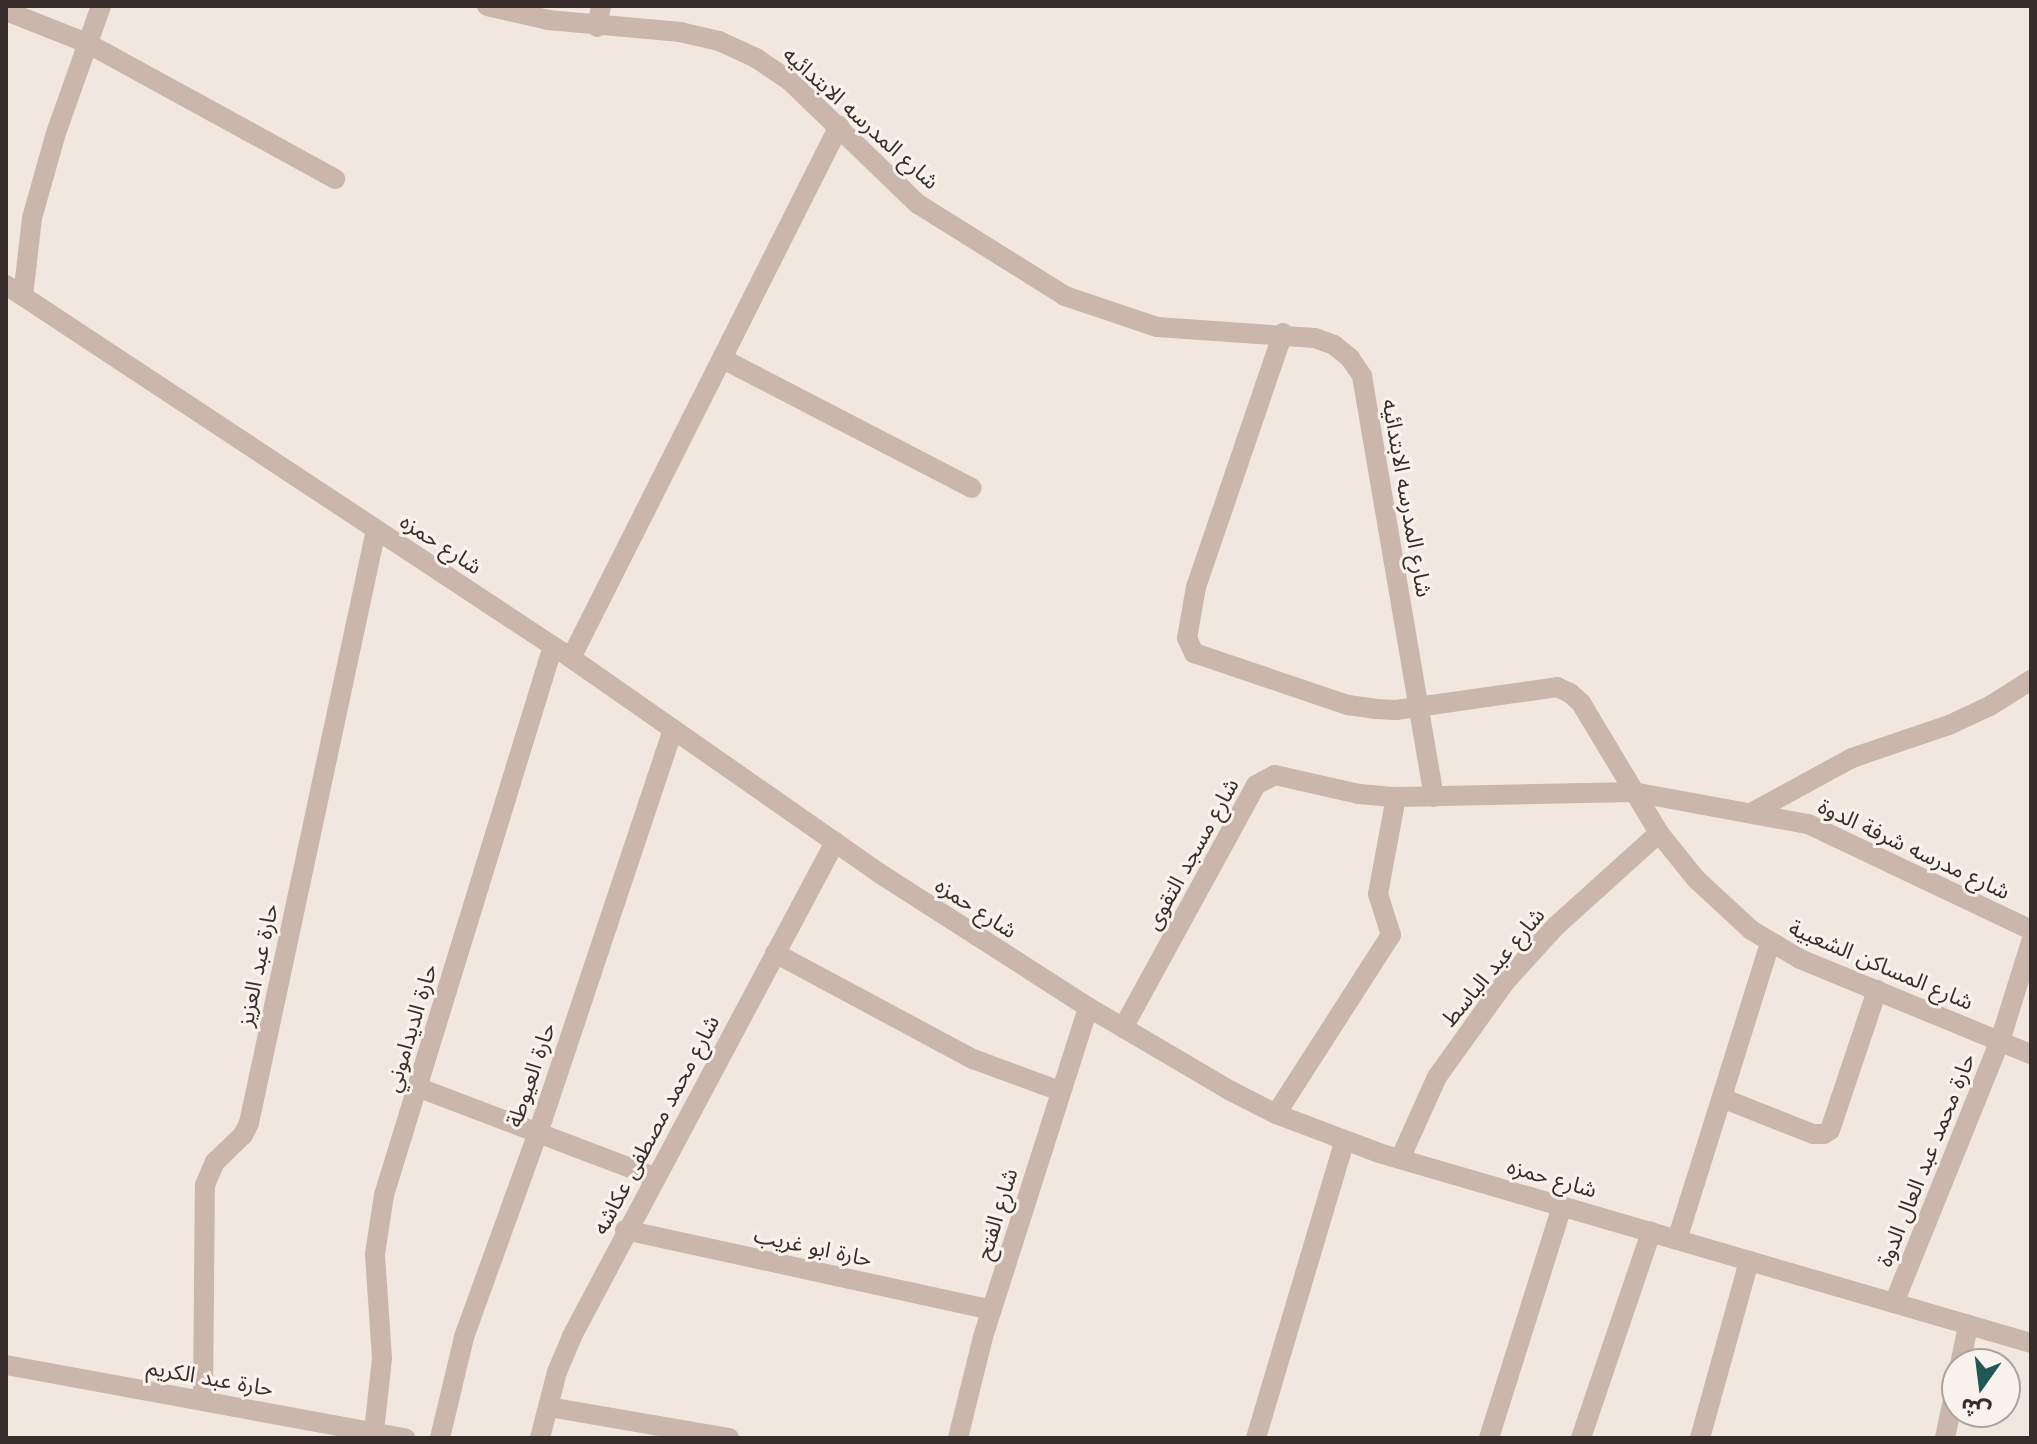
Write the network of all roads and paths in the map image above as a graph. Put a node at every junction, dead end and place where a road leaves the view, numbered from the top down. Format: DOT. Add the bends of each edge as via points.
graph roads {
  1 [pos="101,6"];
  2 [pos="487,6"];
  3 [pos="601,6"];
  4 [pos="6,11"];
  5 [pos="597,27"];
  6 [pos="87,43"];
  7 [pos="839,126"];
  8 [pos="335,179"];
  9 [pos="14,290"];
  10 [pos="1283,333"];
  11 [pos="723,359"];
  12 [pos="972,488"];
  13 [pos="376,530"];
  14 [pos="553,646"];
  15 [pos="571,658"];
  16 [pos="2031,680"];
  17 [pos="1419,708"];
  18 [pos="673,729"];
  19 [pos="1633,792"];
  20 [pos="1396,797"];
  21 [pos="1434,797"];
  22 [pos="1751,813"];
  23 [pos="1659,833"];
  24 [pos="835,842"];
  25 [pos="2031,930"];
  26 [pos="2031,942"];
  27 [pos="1770,944"];
  28 [pos="775,953"];
  29 [pos="1877,990"];
  30 [pos="1088,1007"];
  31 [pos="1123,1028"];
  32 [pos="2000,1041"];
  33 [pos="2031,1054"];
  34 [pos="417,1087"];
  35 [pos="1060,1091"];
  36 [pos="1722,1098"];
  37 [pos="1276,1114"];
  38 [pos="538,1133"];
  39 [pos="1344,1142"];
  40 [pos="1400,1159"];
  41 [pos="654,1177"];
  42 [pos="1562,1206"];
  43 [pos="625,1230"];
  44 [pos="1651,1232"];
  45 [pos="1677,1240"];
  46 [pos="1749,1261"];
  47 [pos="1894,1303"];
  48 [pos="991,1310"];
  49 [pos="1968,1325"];
  50 [pos="2031,1343"];
  51 [pos="1963,1348"];
  52 [pos="6,1365"];
  53 [pos="203,1401"];
  54 [pos="549,1407"];
  55 [pos="374,1432"];
  56 [pos="405,1438"];
  57 [pos="440,1438"];
  58 [pos="540,1438"];
  59 [pos="729,1438"];
  60 [pos="958,1438"];
  61 [pos="1256,1438"];
  62 [pos="1489,1438"];
  63 [pos="1581,1438"];
  64 [pos="1700,1438"];
  1 -- 6 [label="street"];
  2 -- 5 [label="street, شارع المدرسه الابتدائيه"];
  3 -- 5 [label="street"];
  4 -- 6 [label="street"];
  5 -- 7 [label="street, شارع المدرسه الابتدائيه" via="680,32 719,41 790,81"];
  6 -- 8 [label="street"];
  6 -- 9 [label="street"];
  7 -- 10 [label="street, شارع المدرسه الابتدائيه" via="918,204 1065,296 1157,327"];
  7 -- 11 [label="street"];
  9 -- 13 [label="street, شارع حمزه"];
  10 -- 17 [label="street, شارع المدرسه الابتدائيه" via="1334,345 1362,376"];
  10 -- 17 [label="street, شارع المساكن الشعبية" via="1203,565 1189,646 1201,658 1348,705"];
  11 -- 12 [label="street"];
  11 -- 15 [label="street"];
  13 -- 14 [label="street, شارع حمزه"];
  13 -- 53 [label="street, حارة عبد العزيز" via="249,1123 215,1162 205,1185"];
  14 -- 15 [label="street, شارع حمزه"];
  14 -- 34 [label="street, حارة الديداموني"];
  15 -- 18 [label="street, شارع حمزه"];
  16 -- 22 [label="street" via="1949,725 1852,758"];
  17 -- 19 [label="street, شارع المساكن الشعبية" via="1557,687 1581,703"];
  17 -- 21 [label="street, شارع المدرسه الابتدائيه"];
  18 -- 24 [label="street, شارع حمزه"];
  18 -- 38 [label="street, حارة العيوطة"];
  19 -- 21 [label="street, شارع مسجد التقوى"];
  19 -- 22 [label="street, شارع مدرسه شرفة الدوة"];
  19 -- 23 [label="street, شارع المساكن الشعبية"];
  20 -- 21 [label="street, شارع مسجد التقوى"];
  20 -- 31 [label="street, شارع مسجد التقوى" via="1275,775 1256,785"];
  20 -- 37 [label="street" via="1378,894 1391,935"];
  22 -- 25 [label="street, شارع مدرسه شرفة الدوة" via="1808,824"];
  23 -- 27 [label="street, شارع المساكن الشعبية" via="1696,879"];
  23 -- 40 [label="street, شارع عبد الباسط" via="1556,926 1505,982 1437,1077"];
  24 -- 28 [label="street, شارع محمد مصطفى عكاشه"];
  24 -- 30 [label="street, شارع حمزه"];
  26 -- 32 [label="street, حارة محمد عبد العال الدوة"];
  27 -- 29 [label="street, شارع المساكن الشعبية"];
  27 -- 36 [label="street"];
  28 -- 35 [label="street" via="973,1059"];
  28 -- 41 [label="street, شارع محمد مصطفى عكاشه"];
  29 -- 32 [label="street, شارع المساكن الشعبية"];
  29 -- 36 [label="street" via="1830,1130 1813,1134"];
  30 -- 31 [label="street, شارع حمزه"];
  30 -- 35 [label="street, شارع الفتح"];
  31 -- 37 [label="street, شارع حمزه"];
  32 -- 33 [label="street, شارع المساكن الشعبية"];
  32 -- 47 [label="street, حارة محمد عبد العال الدوة"];
  34 -- 38 [label="street"];
  34 -- 55 [label="street, حارة الديداموني" via="378,1224 382,1358"];
  35 -- 48 [label="street, شارع الفتح"];
  36 -- 45 [label="street"];
  37 -- 39 [label="street, شارع حمزه"];
  38 -- 41 [label="street"];
  38 -- 57 [label="street, حارة العيوطة" via="464,1337"];
  39 -- 40 [label="street, شارع حمزه"];
  39 -- 61 [label="street"];
  40 -- 42 [label="street, شارع حمزه"];
  41 -- 43 [label="street, شارع محمد مصطفى عكاشه"];
  42 -- 44 [label="street, شارع حمزه"];
  42 -- 62 [label="street"];
  43 -- 48 [label="street, حارة ابو غريب"];
  43 -- 54 [label="street, شارع محمد مصطفى عكاشه" via="572,1336"];
  44 -- 45 [label="street, شارع حمزه"];
  44 -- 63 [label="street"];
  45 -- 46 [label="street, شارع حمزه"];
  46 -- 47 [label="street, شارع حمزه"];
  46 -- 64 [label="street"];
  47 -- 49 [label="street, شارع حمزه"];
  48 -- 60 [label="street, شارع الفتح"];
  49 -- 50 [label="street, شارع حمزه"];
  49 -- 51 [label="street"];
  52 -- 53 [label="street, حارة عبد الكريم"];
  53 -- 55 [label="street, حارة عبد الكريم"];
  54 -- 58 [label="street, شارع محمد مصطفى عكاشه"];
  54 -- 59 [label="street"];
  55 -- 56 [label="street, حارة عبد الكريم"];
}
